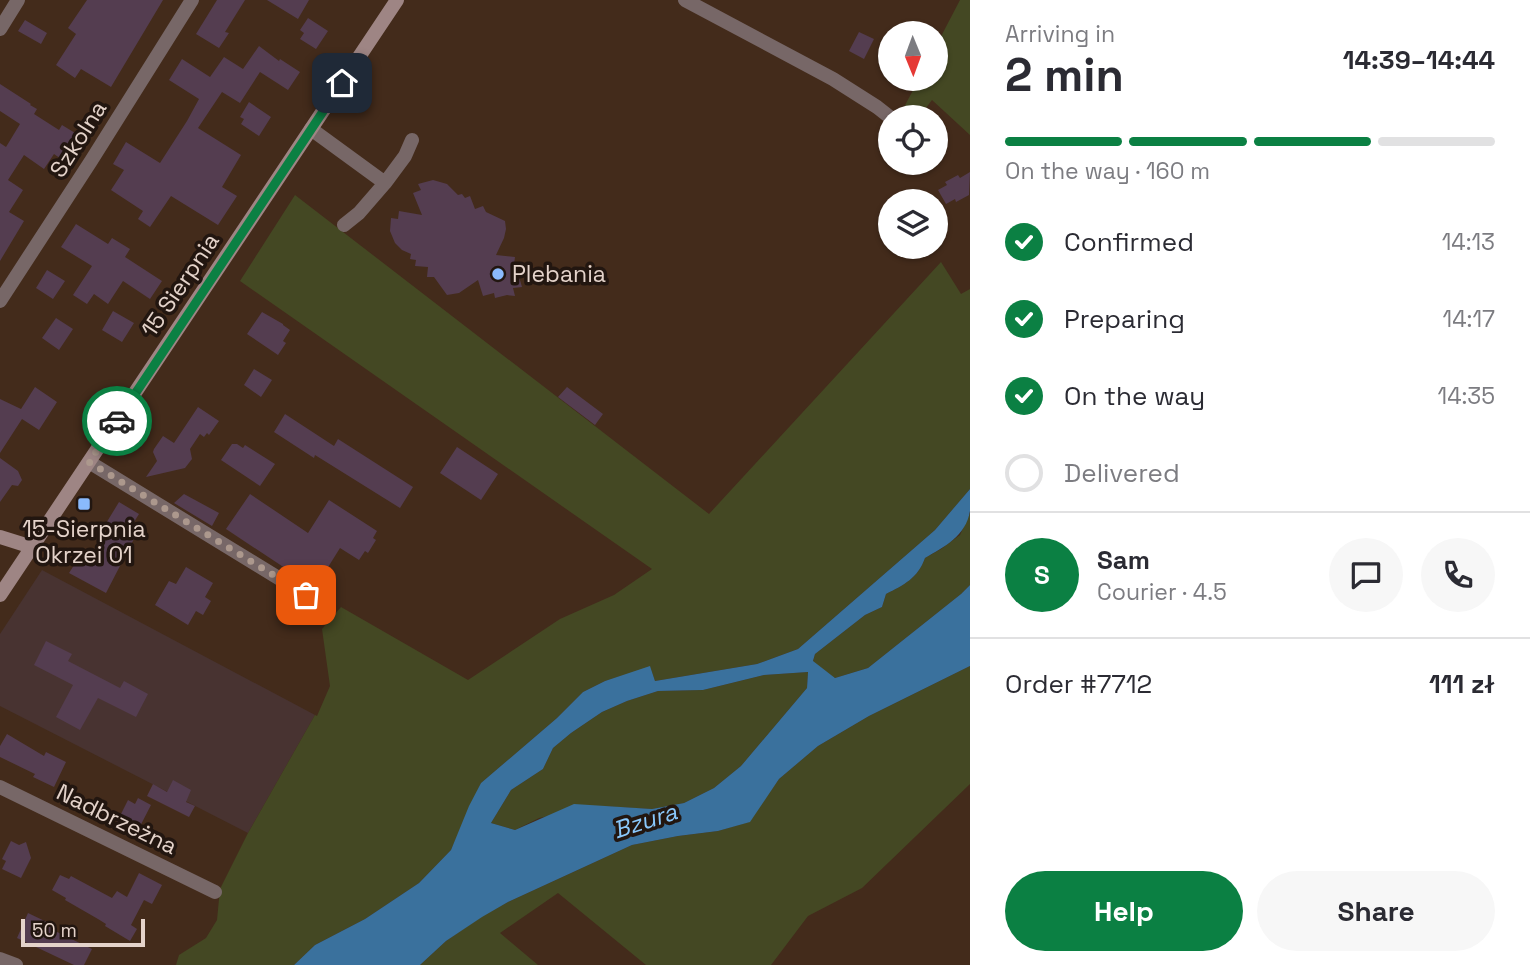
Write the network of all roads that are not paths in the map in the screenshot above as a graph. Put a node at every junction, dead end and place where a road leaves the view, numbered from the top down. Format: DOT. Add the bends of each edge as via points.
graph roads {
  1 [pos="18,0"];
  2 [pos="192,0"];
  3 [pos="397,0"];
  4 [pos="685,0"];
  5 [pos="0,29"];
  6 [pos="878,108"];
  7 [pos="311,129"];
  8 [pos="412,140"];
  9 [pos="385,183"];
  10 [pos="344,225"];
  11 [pos="0,301"];
  12 [pos="89,462"];
  13 [pos="0,537"];
  14 [pos="32,547"];
  15 [pos="0,595"];
  16 [pos="329,609"];
  17 [pos="0,788"];
  18 [pos="215,892"];
  19 [pos="0,959"];
  20 [pos="16,965"];
  1 -- 5 [label="street"];
  2 -- 11 [label="street, Szkolna"];
  3 -- 7 [label="street, 15 Sierpnia"];
  4 -- 6 [label="street"];
  7 -- 9 [label="street"];
  7 -- 12 [label="street, 15 Sierpnia"];
  8 -- 9 [label="street"];
  9 -- 10 [label="street"];
  12 -- 14 [label="street, 15 Sierpnia"];
  12 -- 16 [label="street"];
  13 -- 14 [label="street"];
  14 -- 15 [label="street, 15 Sierpnia"];
  17 -- 18 [label="street, Nadbrzeżna"];
  19 -- 20 [label="street"];
}
